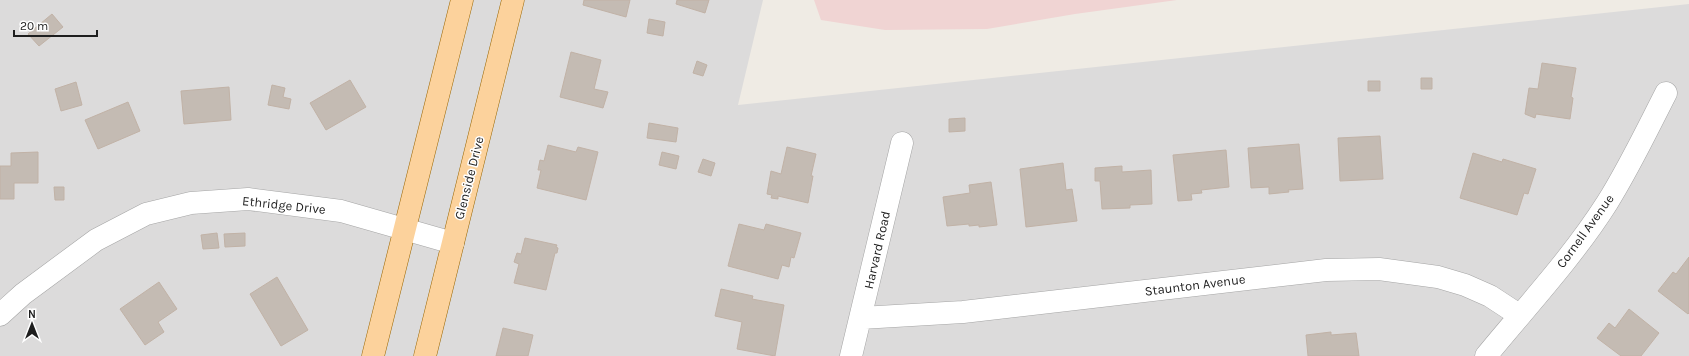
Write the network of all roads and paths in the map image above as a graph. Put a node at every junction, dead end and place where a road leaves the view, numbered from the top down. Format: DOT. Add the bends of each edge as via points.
graph roads {
  1 [pos="462,0"];
  2 [pos="513,0"];
  3 [pos="1666,93"];
  4 [pos="902,143"];
  5 [pos="404,229"];
  6 [pos="453,243"];
  7 [pos="0,315"];
  8 [pos="1519,315"];
  9 [pos="861,318"];
  10 [pos="373,356"];
  11 [pos="425,356"];
  12 [pos="851,356"];
  13 [pos="1486,356"];
  1 -- 5 [label="main road"];
  2 -- 6 [label="main road, Glenside Drive"];
  3 -- 8 [label="street, Cornell Avenue" via="1607,204 1576,247"];
  4 -- 9 [label="street, Harvard Road"];
  5 -- 6 [label="street, Ethridge Drive"];
  5 -- 7 [label="street, Ethridge Drive" via="341,211 248,199 191,203 146,214 96,240 23,294"];
  5 -- 10 [label="main road"];
  6 -- 11 [label="main road, Glenside Drive"];
  8 -- 9 [label="street, Staunton Avenue" via="1490,296 1465,285 1438,277 1379,269 1326,270 963,312"];
  8 -- 13 [label="street, Cornell Avenue"];
  9 -- 12 [label="street, Harvard Road"];
}
